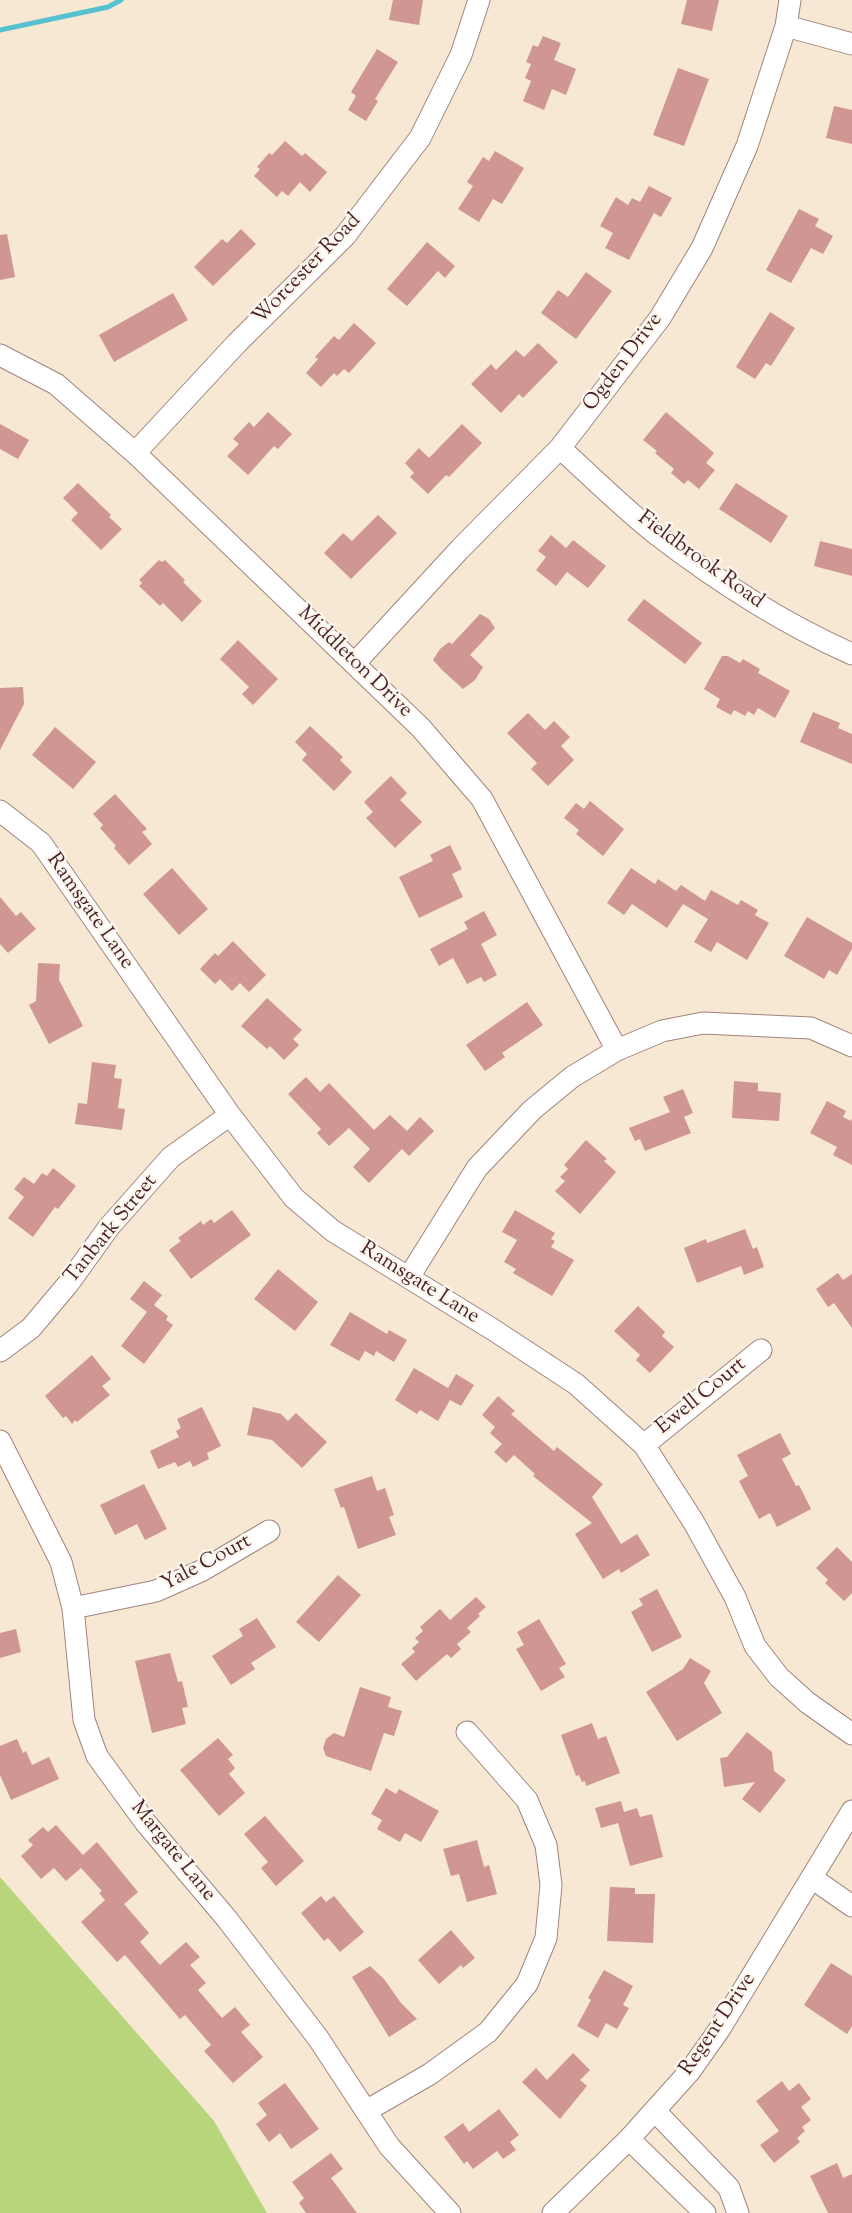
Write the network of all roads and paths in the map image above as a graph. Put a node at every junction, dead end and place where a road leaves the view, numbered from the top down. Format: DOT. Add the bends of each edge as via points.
graph roads {
  1 [pos="479,0"];
  2 [pos="790,0"];
  3 [pos="786,26"];
  4 [pos="852,44"];
  5 [pos="0,355"];
  6 [pos="560,448"];
  7 [pos="135,453"];
  8 [pos="852,654"];
  9 [pos="355,663"];
  10 [pos="0,811"];
  11 [pos="852,1046"];
  12 [pos="617,1050"];
  13 [pos="230,1115"];
  14 [pos="409,1277"];
  15 [pos="761,1350"];
  16 [pos="0,1352"];
  17 [pos="0,1441"];
  18 [pos="644,1445"];
  19 [pos="269,1531"];
  20 [pos="73,1608"];
  21 [pos="467,1732"];
  22 [pos="852,1734"];
  23 [pos="852,1811"];
  24 [pos="812,1878"];
  25 [pos="852,1906"];
  26 [pos="366,2111"];
  27 [pos="656,2111"];
  28 [pos="629,2139"];
  29 [pos="450,2213"];
  30 [pos="553,2213"];
  31 [pos="705,2213"];
  32 [pos="738,2213"];
  1 -- 7 [label="street, Worcester Road" via="461,55 420,138 345,236 237,343"];
  2 -- 3 [label="street, Ogden Drive"];
  3 -- 4 [label="street"];
  3 -- 6 [label="street, Ogden Drive" via="747,146 702,248 660,318"];
  5 -- 7 [label="street, Middleton Drive" via="56,384"];
  6 -- 8 [label="street, Fieldbrook Road" via="655,533 738,594"];
  6 -- 9 [label="street, Ogden Drive"];
  7 -- 9 [label="street, Middleton Drive"];
  9 -- 12 [label="street, Middleton Drive" via="421,728 482,799"];
  10 -- 13 [label="street, Ramsgate Lane" via="41,843"];
  11 -- 12 [label="street" via="812,1028 703,1023 662,1031"];
  12 -- 14 [label="street" via="572,1077 532,1110 477,1168"];
  13 -- 14 [label="street, Ramsgate Lane" via="294,1198 333,1231"];
  13 -- 16 [label="street, Tanbark Street" via="171,1157 109,1227 31,1328"];
  14 -- 18 [label="street, Ramsgate Lane" via="576,1384"];
  15 -- 18 [label="street, Ewell Court"];
  17 -- 20 [label="street, Margate Lane" via="61,1562"];
  18 -- 22 [label="street, Ramsgate Lane" via="693,1521 735,1597 754,1646 786,1684"];
  19 -- 20 [label="street, Yale Court" via="201,1571 156,1591"];
  20 -- 26 [label="street, Margate Lane" via="84,1720 97,1756 145,1822 312,2029"];
  21 -- 26 [label="street" via="527,1800 546,1845 551,1885 546,1938 527,1984 488,2032 430,2074"];
  23 -- 24 [label="street, Regent Drive"];
  24 -- 25 [label="street"];
  24 -- 27 [label="street, Regent Drive" via="719,2030"];
  26 -- 29 [label="street, Margate Lane" via="389,2146"];
  27 -- 28 [label="street, Regent Drive"];
  27 -- 32 [label="street" via="729,2188"];
  28 -- 30 [label="street, Regent Drive"];
  28 -- 31 [label="street"];
}
